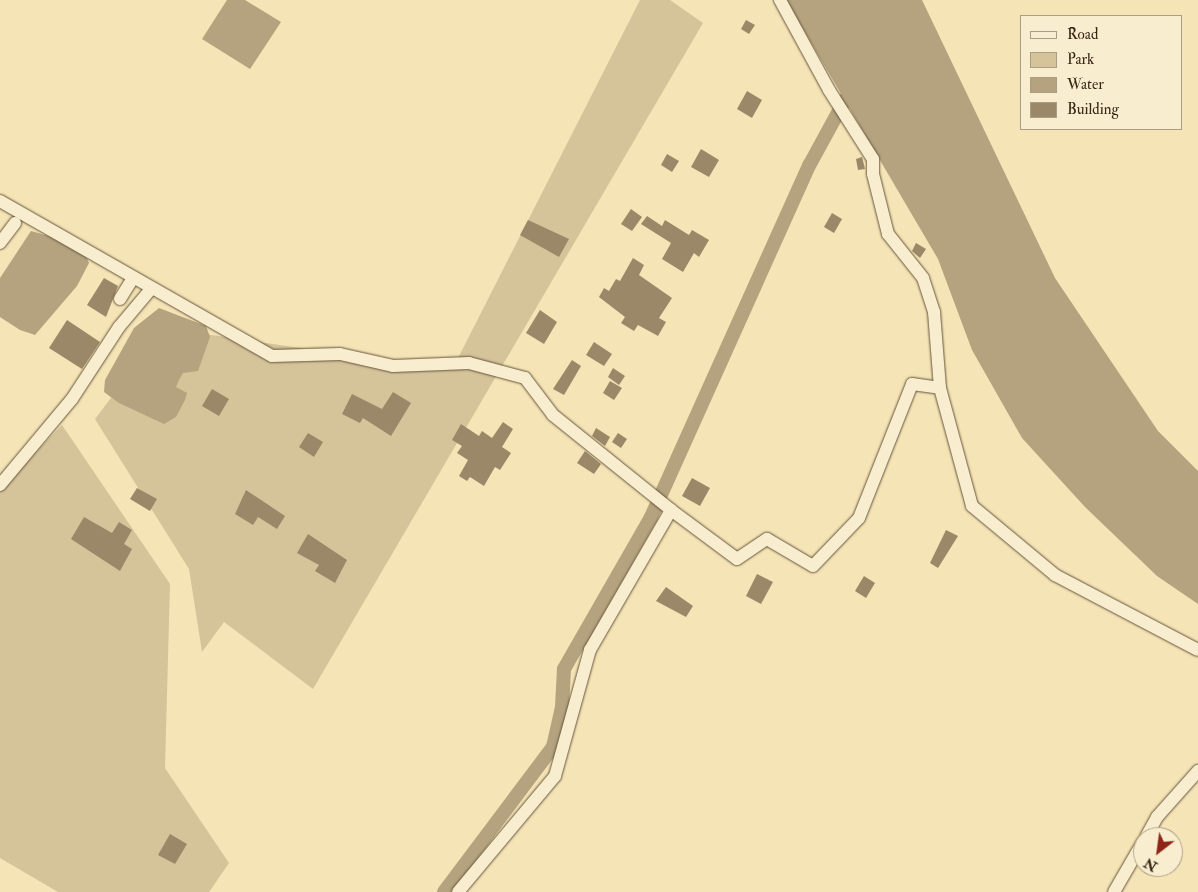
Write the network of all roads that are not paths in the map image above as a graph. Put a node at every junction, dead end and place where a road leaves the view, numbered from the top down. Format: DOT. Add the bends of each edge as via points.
graph roads {
  1 [pos="780,0"];
  2 [pos="0,201"];
  3 [pos="15,223"];
  4 [pos="0,243"];
  5 [pos="133,278"];
  6 [pos="151,289"];
  7 [pos="120,299"];
  8 [pos="940,388"];
  9 [pos="0,485"];
  10 [pos="668,508"];
  11 [pos="1198,650"];
  12 [pos="1198,771"];
  13 [pos="1152,827"];
  14 [pos="1133,859"];
  15 [pos="458,892"];
  16 [pos="1114,892"];
  1 -- 8 [label="street" via="873,159 873,174 888,234 923,278 934,312"];
  2 -- 5 [label="street"];
  3 -- 4 [label="street"];
  5 -- 6 [label="street"];
  5 -- 7 [label="street"];
  6 -- 9 [label="street" via="119,327 72,399"];
  6 -- 10 [label="street" via="272,356 340,354 393,366 469,363 525,378 553,415"];
  8 -- 10 [label="street" via="912,384 859,518 813,566 767,539 737,559"];
  8 -- 11 [label="street" via="972,506 1055,576"];
  10 -- 15 [label="street" via="590,650 554,776"];
  12 -- 13 [label="street"];
  14 -- 16 [label="street"];
}
